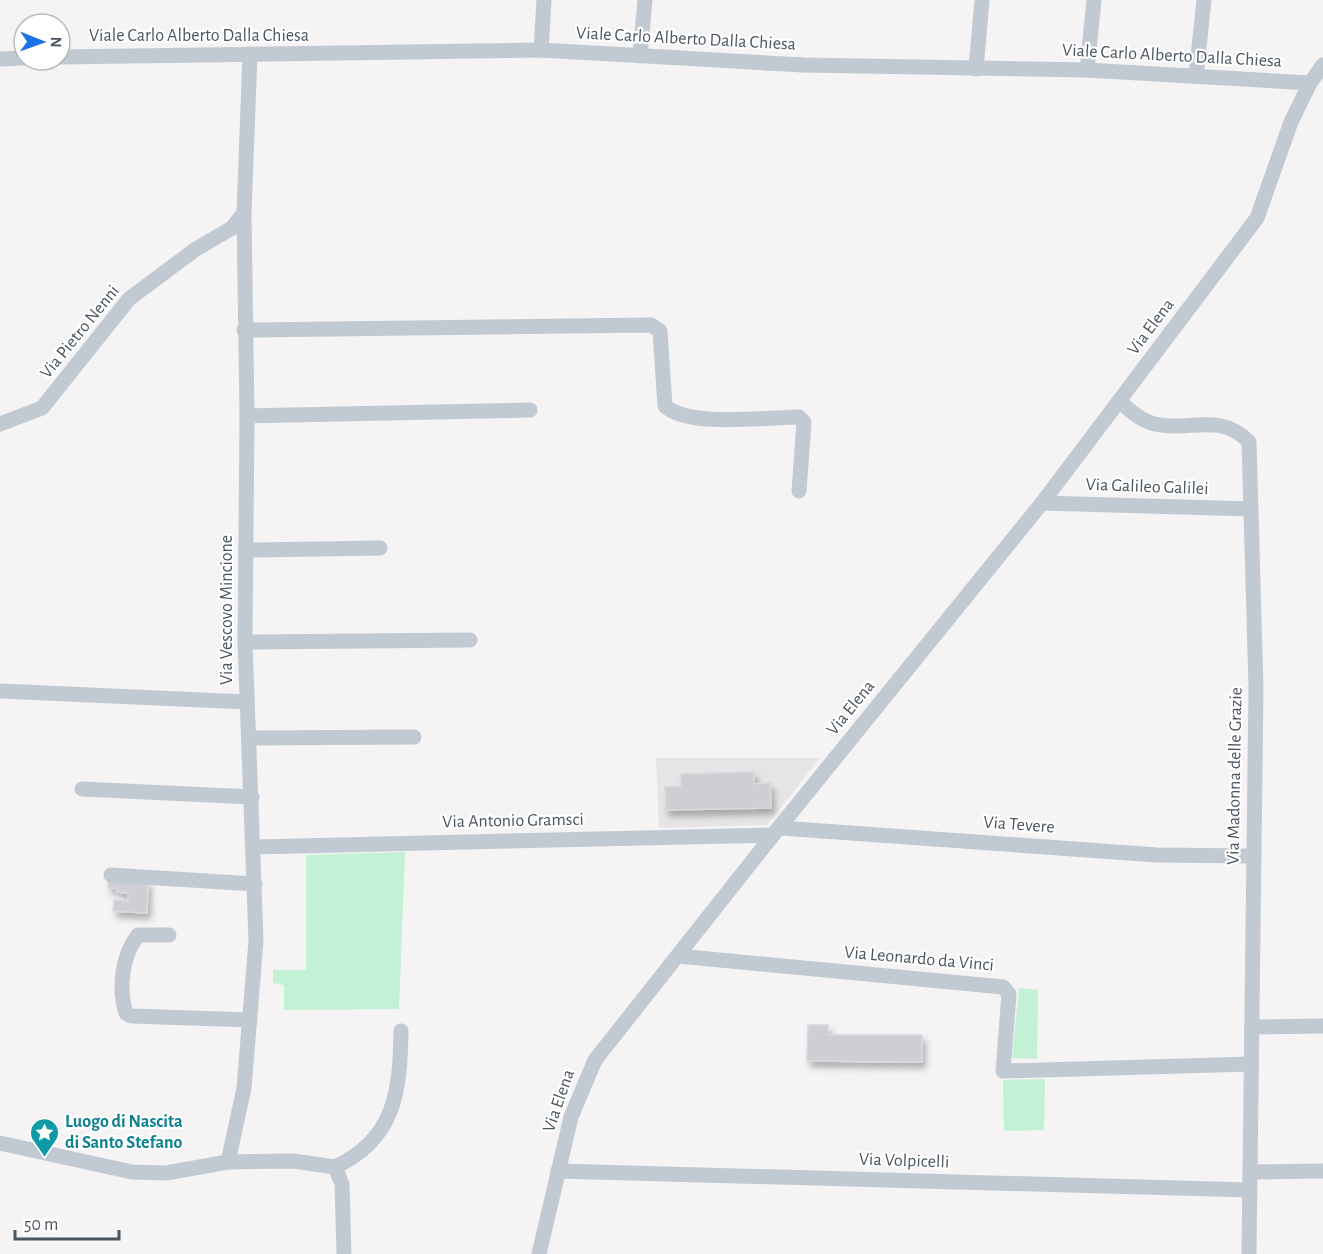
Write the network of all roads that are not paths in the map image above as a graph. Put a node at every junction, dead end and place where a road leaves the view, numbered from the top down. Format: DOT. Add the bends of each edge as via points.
graph roads {
  1 [pos="544,0"];
  2 [pos="645,0"];
  3 [pos="982,0"];
  4 [pos="1094,0"];
  5 [pos="1204,0"];
  6 [pos="541,50"];
  7 [pos="250,54"];
  8 [pos="640,56"];
  9 [pos="72,57"];
  10 [pos="1323,65"];
  11 [pos="976,69"];
  12 [pos="1087,70"];
  13 [pos="1196,76"];
  14 [pos="1310,83"];
  15 [pos="244,213"];
  16 [pos="244,330"];
  17 [pos="1119,401"];
  18 [pos="530,410"];
  19 [pos="247,416"];
  20 [pos="0,424"];
  21 [pos="799,491"];
  22 [pos="1042,503"];
  23 [pos="1251,509"];
  24 [pos="380,548"];
  25 [pos="246,550"];
  26 [pos="470,640"];
  27 [pos="246,642"];
  28 [pos="0,691"];
  29 [pos="247,702"];
  30 [pos="414,737"];
  31 [pos="250,738"];
  32 [pos="82,789"];
  33 [pos="252,797"];
  34 [pos="777,831"];
  35 [pos="253,847"];
  36 [pos="1254,856"];
  37 [pos="111,874"];
  38 [pos="255,884"];
  39 [pos="170,935"];
  40 [pos="678,956"];
  41 [pos="250,1020"];
  42 [pos="1323,1026"];
  43 [pos="1252,1028"];
  44 [pos="401,1031"];
  45 [pos="1251,1064"];
  46 [pos="0,1143"];
  47 [pos="228,1162"];
  48 [pos="335,1167"];
  49 [pos="558,1171"];
  50 [pos="1323,1171"];
  51 [pos="1250,1172"];
  52 [pos="1250,1190"];
  53 [pos="344,1254"];
  54 [pos="539,1254"];
  55 [pos="1249,1254"];
  1 -- 6 [label="street"];
  2 -- 8 [label="street"];
  3 -- 11 [label="street"];
  4 -- 12 [label="street"];
  5 -- 13 [label="street"];
  6 -- 7 [label="street, Viale Carlo Alberto Dalla Chiesa"];
  6 -- 8 [label="street, Viale Carlo Alberto Dalla Chiesa"];
  7 -- 9 [label="street, Viale Carlo Alberto Dalla Chiesa"];
  7 -- 15 [label="street, Via Vescovo Mincione"];
  8 -- 11 [label="street, Viale Carlo Alberto Dalla Chiesa"];
  10 -- 14 [label="street"];
  11 -- 12 [label="street, Viale Carlo Alberto Dalla Chiesa"];
  12 -- 13 [label="street, Viale Carlo Alberto Dalla Chiesa"];
  13 -- 14 [label="street, Viale Carlo Alberto Dalla Chiesa"];
  14 -- 17 [label="street, Via Elena" via="1291,123 1257,218"];
  15 -- 16 [label="street, Via Vescovo Mincione"];
  15 -- 20 [label="street, Via Pietro Nenni" via="232,228 196,249 129,299 42,408"];
  16 -- 19 [label="street, Via Vescovo Mincione"];
  16 -- 21 [label="street" via="651,325 660,331 665,406 674,413 696,418 799,417 804,422"];
  17 -- 22 [label="street, Via Elena"];
  17 -- 23 [label="street, Via Madonna delle Grazie" via="1156,424 1226,426 1238,430 1249,442"];
  18 -- 19 [label="street"];
  19 -- 25 [label="street, Via Vescovo Mincione"];
  22 -- 23 [label="street, Via Galileo Galilei"];
  22 -- 34 [label="street, Via Elena"];
  23 -- 36 [label="street, Via Madonna delle Grazie" via="1256,688"];
  24 -- 25 [label="street"];
  25 -- 27 [label="street, Via Vescovo Mincione"];
  26 -- 27 [label="street"];
  27 -- 29 [label="street, Via Vescovo Mincione"];
  28 -- 29 [label="street"];
  29 -- 31 [label="street, Via Vescovo Mincione"];
  30 -- 31 [label="street"];
  31 -- 33 [label="street, Via Vescovo Mincione"];
  32 -- 33 [label="street"];
  33 -- 35 [label="street, Via Vescovo Mincione"];
  34 -- 35 [label="street, Via Antonio Gramsci"];
  34 -- 36 [label="street, Via Tevere" via="1157,855"];
  34 -- 40 [label="street, Via Elena"];
  35 -- 38 [label="street, Via Vescovo Mincione"];
  36 -- 43 [label="street, Via Madonna delle Grazie"];
  37 -- 38 [label="street"];
  38 -- 41 [label="street, Via Vescovo Mincione" via="256,941"];
  39 -- 41 [label="street" via="138,935 130,946 124,959 126,1013"];
  40 -- 45 [label="street, Via Leonardo da Vinci" via="1003,987 1010,994 1004,1071"];
  40 -- 49 [label="street, Via Elena" via="595,1060 571,1117"];
  41 -- 47 [label="street, Via Vescovo Mincione" via="244,1088"];
  42 -- 43 [label="street"];
  43 -- 45 [label="street, Via Madonna delle Grazie"];
  44 -- 48 [label="street" via="400,1068 389,1115 380,1134 356,1157"];
  45 -- 51 [label="street, Via Madonna delle Grazie"];
  46 -- 47 [label="street" via="132,1172 166,1173"];
  47 -- 48 [label="street" via="293,1161"];
  48 -- 53 [label="street" via="342,1184"];
  49 -- 52 [label="street, Via Volpicelli"];
  49 -- 54 [label="street, Via Elena"];
  50 -- 51 [label="street"];
  51 -- 52 [label="street, Via Madonna delle Grazie"];
  52 -- 55 [label="street, Via Madonna delle Grazie"];
}
